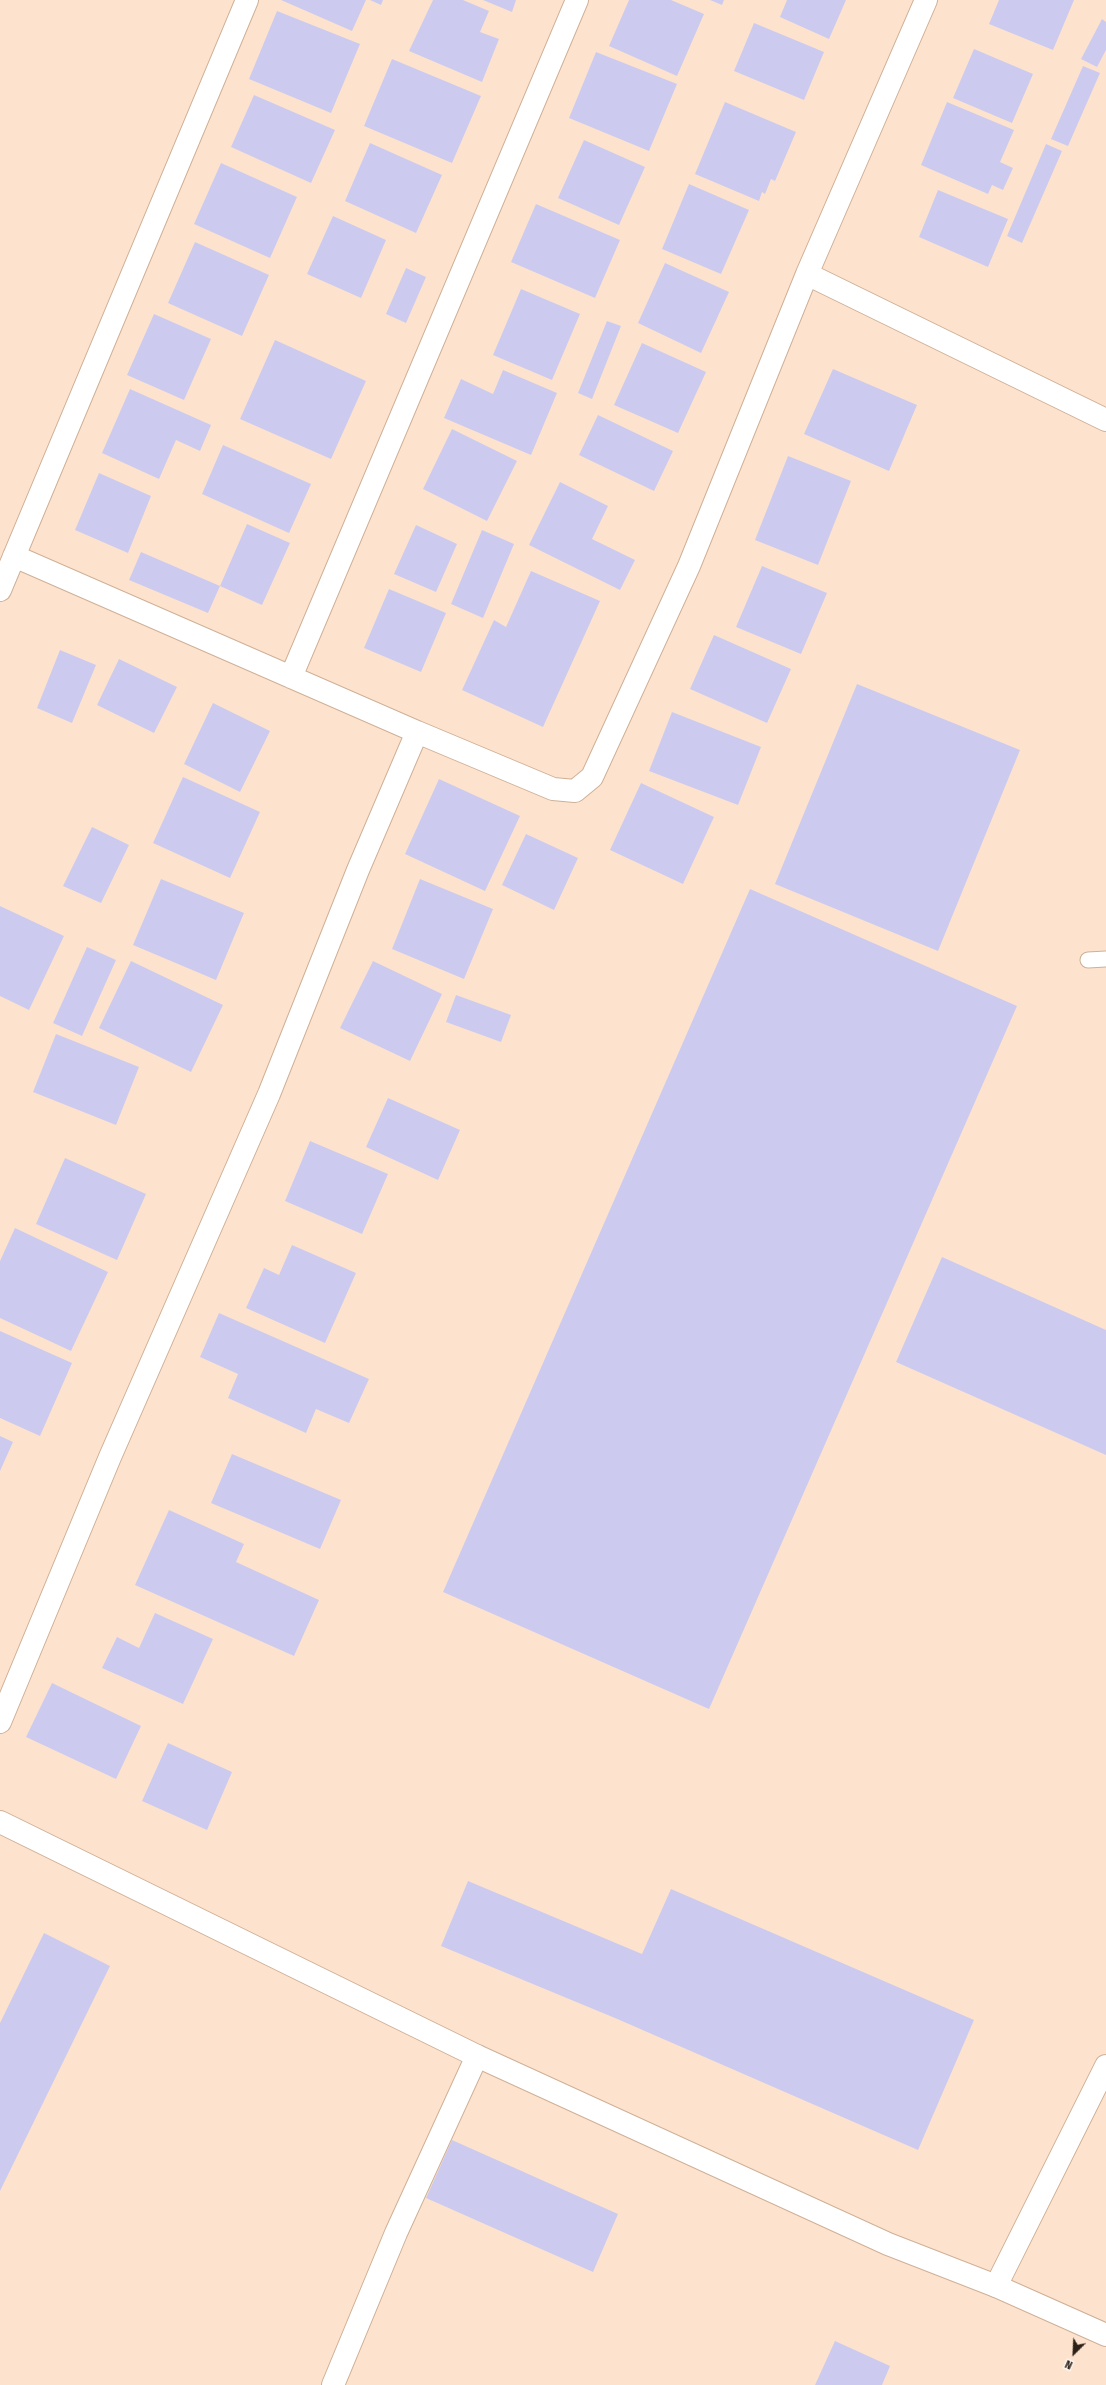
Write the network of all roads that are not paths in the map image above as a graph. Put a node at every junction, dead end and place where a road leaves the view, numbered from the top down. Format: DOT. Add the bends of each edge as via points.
graph roads {
  1 [pos="247,0"];
  2 [pos="578,0"];
  3 [pos="926,0"];
  4 [pos="807,274"];
  5 [pos="1106,420"];
  6 [pos="14,556"];
  7 [pos="0,590"];
  8 [pos="291,677"];
  9 [pos="417,732"];
  10 [pos="1106,959"];
  11 [pos="1088,960"];
  12 [pos="0,1722"];
  13 [pos="0,1822"];
  14 [pos="477,2056"];
  15 [pos="1106,2066"];
  16 [pos="996,2286"];
  17 [pos="1106,2336"];
  18 [pos="333,2385"];
  1 -- 6 [label="street"];
  2 -- 8 [label="street"];
  3 -- 4 [label="street"];
  4 -- 5 [label="street"];
  4 -- 9 [label="street" via="689,566 592,777 575,791 553,789"];
  6 -- 7 [label="street"];
  6 -- 8 [label="street"];
  8 -- 9 [label="street"];
  9 -- 12 [label="street" via="358,870 269,1094 110,1457"];
  10 -- 11 [label="lane"];
  13 -- 14 [label="street"];
  14 -- 16 [label="street" via="888,2244"];
  14 -- 18 [label="street" via="396,2233"];
  15 -- 16 [label="street"];
  16 -- 17 [label="street"];
}
